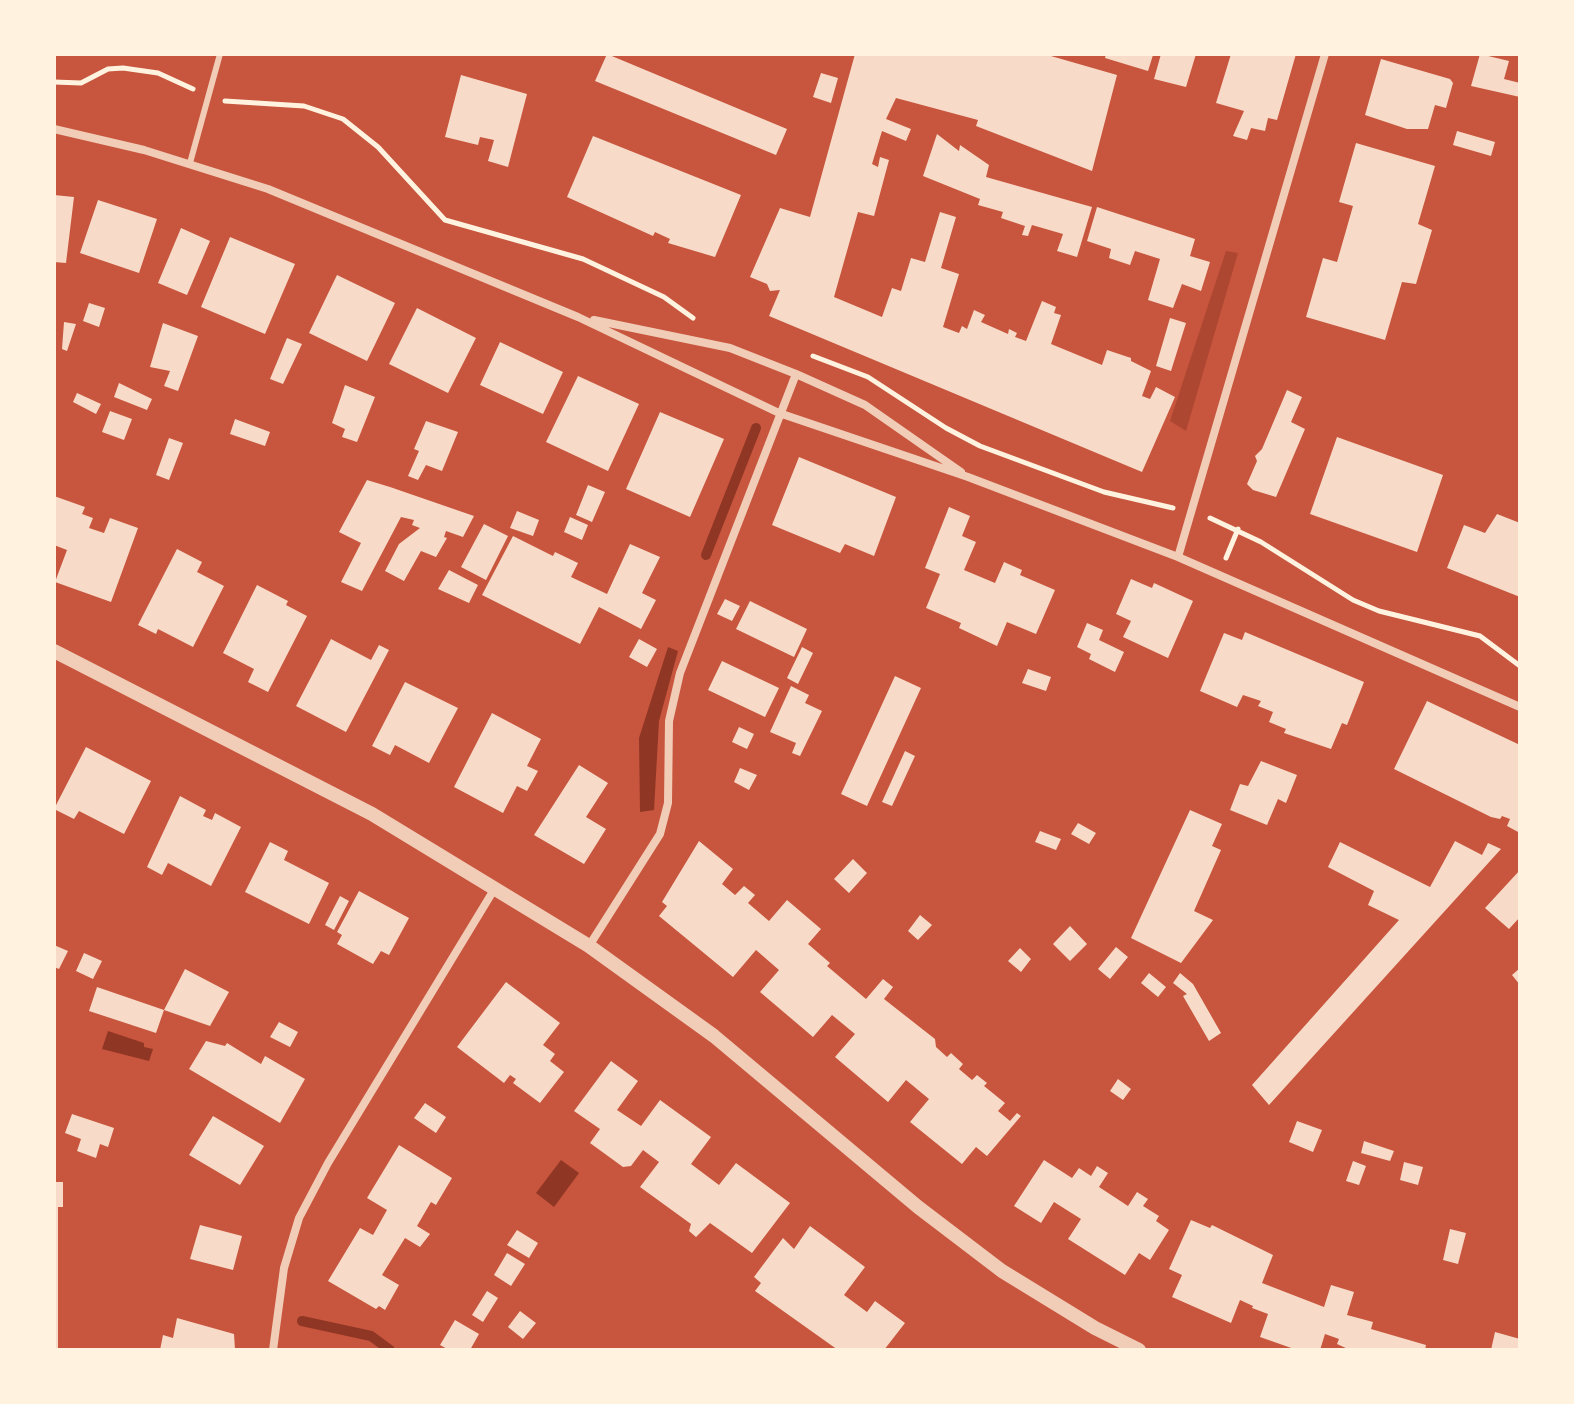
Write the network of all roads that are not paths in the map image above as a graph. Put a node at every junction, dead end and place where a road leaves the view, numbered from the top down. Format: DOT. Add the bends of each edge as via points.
graph roads {
  1 [pos="220,54"];
  2 [pos="1325,54"];
  3 [pos="54,129"];
  4 [pos="190,163"];
  5 [pos="578,317"];
  6 [pos="796,374"];
  7 [pos="779,413"];
  8 [pos="968,477"];
  9 [pos="1178,557"];
  10 [pos="54,651"];
  11 [pos="1520,707"];
  12 [pos="496,887"];
  13 [pos="589,946"];
  14 [pos="273,1350"];
  15 [pos="1139,1350"];
  1 -- 4 [label="lane"];
  2 -- 9 [label="street"];
  3 -- 4 [label="street"];
  4 -- 5 [label="street" via="268,189"];
  5 -- 6 [label="street" via="730,348"];
  5 -- 7 [label="street"];
  6 -- 7 [label="street"];
  6 -- 8 [label="street" via="865,405"];
  7 -- 8 [label="street"];
  7 -- 13 [label="street" via="677,682 669,721 668,803 660,834"];
  8 -- 9 [label="street"];
  9 -- 11 [label="street"];
  10 -- 12 [label="street" via="372,814"];
  12 -- 13 [label="street"];
  12 -- 14 [label="street" via="299,1218 284,1268"];
  13 -- 15 [label="street" via="714,1036 1002,1271"];
}
